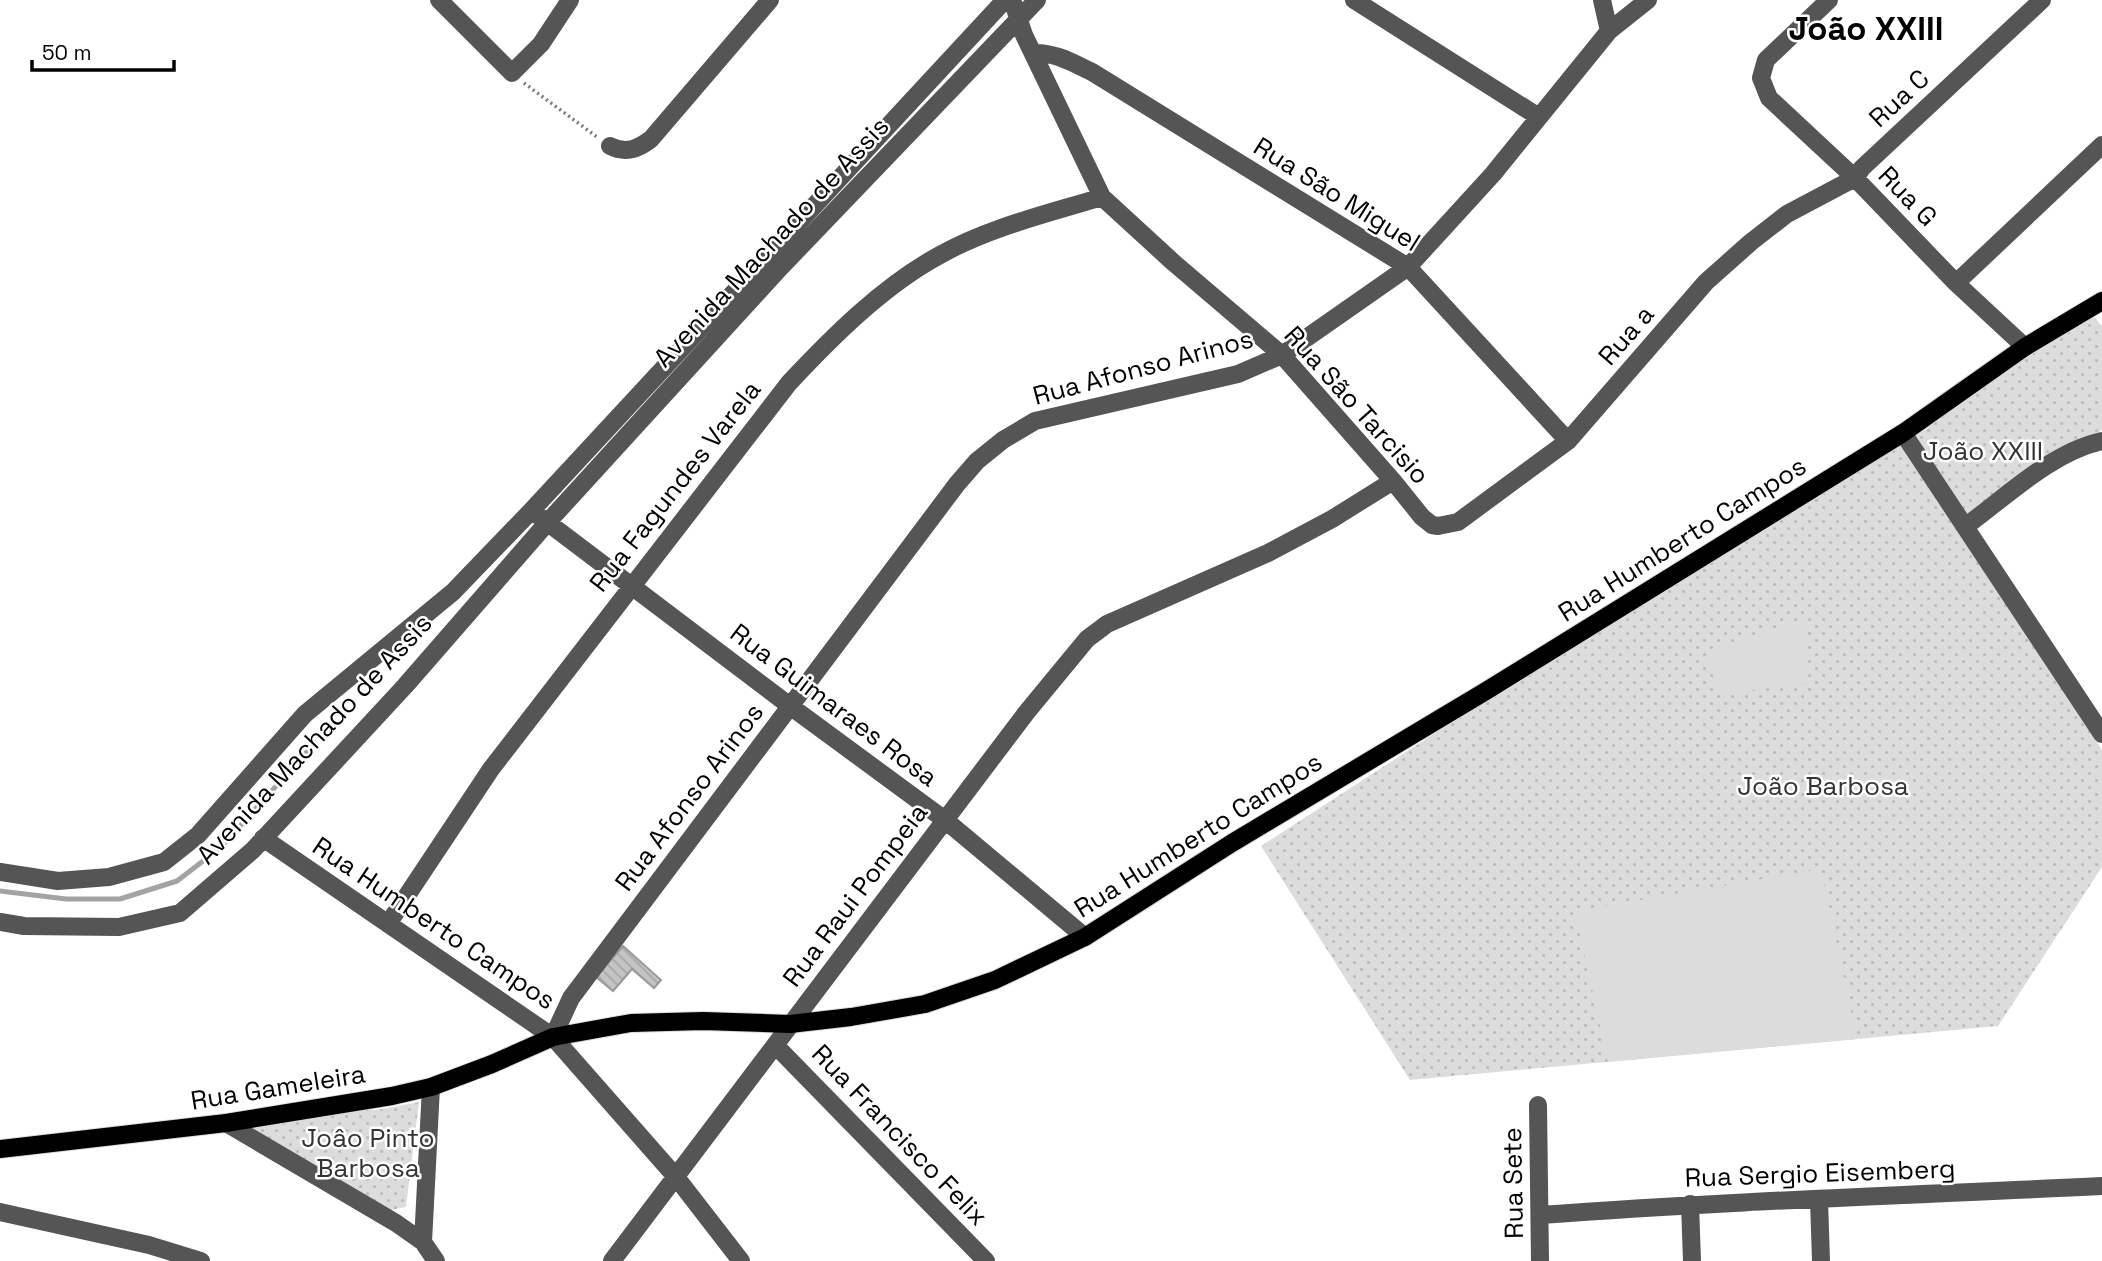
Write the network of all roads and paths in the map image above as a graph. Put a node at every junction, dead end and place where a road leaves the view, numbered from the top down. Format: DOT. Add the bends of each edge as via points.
graph roads {
  1 [pos="439,0"];
  2 [pos="570,0"];
  3 [pos="770,0"];
  4 [pos="1005,0"];
  5 [pos="1012,0"];
  6 [pos="1037,0"];
  7 [pos="1354,0"];
  8 [pos="1602,0"];
  9 [pos="1648,0"];
  10 [pos="1829,0"];
  11 [pos="2042,0"];
  12 [pos="1019,19"];
  13 [pos="1609,31"];
  14 [pos="1033,53"];
  15 [pos="512,73"];
  16 [pos="1539,117"];
  17 [pos="2102,145"];
  18 [pos="610,146"];
  19 [pos="1855,178"];
  20 [pos="1102,197"];
  21 [pos="1408,267"];
  22 [pos="1956,283"];
  23 [pos="2102,302"];
  24 [pos="2025,347"];
  25 [pos="1282,355"];
  26 [pos="1903,433"];
  27 [pos="1568,441"];
  28 [pos="2102,441"];
  29 [pos="1393,481"];
  30 [pos="532,510"];
  31 [pos="547,523"];
  32 [pos="1438,526"];
  33 [pos="1966,526"];
  34 [pos="631,586"];
  35 [pos="790,706"];
  36 [pos="2102,734"];
  37 [pos="945,820"];
  38 [pos="263,838"];
  39 [pos="0,872"];
  40 [pos="0,922"];
  41 [pos="388,925"];
  42 [pos="1085,937"];
  43 [pos="790,1024"];
  44 [pos="553,1037"];
  45 [pos="776,1046"];
  46 [pos="431,1087"];
  47 [pos="1538,1105"];
  48 [pos="226,1123"];
  49 [pos="1,1145"];
  50 [pos="676,1177"];
  51 [pos="2102,1186"];
  52 [pos="1818,1200"];
  53 [pos="1690,1204"];
  54 [pos="0,1212"];
  55 [pos="1540,1215"];
  56 [pos="424,1242"];
  57 [pos="201,1261"];
  58 [pos="436,1261"];
  59 [pos="612,1261"];
  60 [pos="741,1261"];
  61 [pos="986,1261"];
  62 [pos="1540,1261"];
  63 [pos="1692,1261"];
  64 [pos="1821,1261"];
  1 -- 15 [label="street"];
  2 -- 15 [label="street" via="541,44"];
  3 -- 18 [label="street" via="652,139 627,150"];
  4 -- 30 [label="street, Avenida Machado de Assis"];
  5 -- 12 [label="street, Rua São Tarcisio"];
  6 -- 12 [label="street, Avenida Machado de Assis"];
  7 -- 16 [label="street"];
  8 -- 13 [label="street"];
  9 -- 13 [label="street, Rua Afonso Arinos"];
  10 -- 19 [label="street, Rua G" via="1766,60 1760,78 1780,110"];
  11 -- 19 [label="street, Rua C"];
  12 -- 14 [label="street, Rua São Tarcisio"];
  12 -- 31 [label="street, Avenida Machado de Assis" via="780,268"];
  13 -- 16 [label="street, Rua Afonso Arinos"];
  14 -- 20 [label="street, Rua São Tarcisio"];
  14 -- 21 [label="street, Rua São Miguel" via="1060,57 1093,72"];
  15 -- 18 [label="path"];
  16 -- 21 [label="street, Rua Afonso Arinos"];
  17 -- 22 [label="street"];
  19 -- 22 [label="street, Rua G"];
  19 -- 27 [label="street, Rua a" via="1787,214 1715,274"];
  20 -- 25 [label="street, Rua São Tarcisio"];
  20 -- 34 [label="street, Rua Fagundes Varela" via="991,231 938,255 847,323 789,383"];
  21 -- 25 [label="street, Rua Afonso Arinos"];
  21 -- 27 [label="street, Rua São Miguel"];
  22 -- 24 [label="street, Rua G"];
  23 -- 24 [label="main road, Rua Humberto Campos"];
  24 -- 26 [label="main road, Rua Humberto Campos"];
  25 -- 29 [label="street, Rua São Tarcisio"];
  25 -- 35 [label="street, Rua Afonso Arinos" via="1238,374 1035,421 1003,440 957,484"];
  26 -- 33 [label="street"];
  26 -- 42 [label="main road, Rua Humberto Campos"];
  27 -- 32 [label="street, Rua a" via="1458,522"];
  28 -- 33 [label="street" via="2059,457"];
  29 -- 32 [label="street, Rua São Tarcisio" via="1422,517"];
  29 -- 37 [label="street, Rua Raui Pompeia" via="1268,553 1107,624 1087,639"];
  30 -- 31 [label="street"];
  30 -- 39 [label="street, Avenida Machado de Assis" via="453,592 305,714 198,835 164,862 108,877 58,881"];
  31 -- 34 [label="street, Rua Guimaraes Rosa"];
  31 -- 38 [label="street, Avenida Machado de Assis" via="405,686"];
  33 -- 36 [label="street"];
  34 -- 35 [label="street, Rua Guimaraes Rosa"];
  34 -- 41 [label="street, Rua Fagundes Varela" via="491,769"];
  35 -- 37 [label="street, Rua Guimaraes Rosa"];
  35 -- 44 [label="street, Rua Afonso Arinos" via="571,998"];
  37 -- 42 [label="street, Rua Guimaraes Rosa"];
  37 -- 43 [label="street, Rua Raui Pompeia"];
  38 -- 40 [label="street, Avenida Machado de Assis" via="180,913 119,927"];
  38 -- 41 [label="street, Rua Humberto Campos"];
  41 -- 44 [label="street, Rua Humberto Campos"];
  42 -- 43 [label="main road, Rua Humberto Campos" via="995,980 925,1004"];
  43 -- 44 [label="main road, Rua Humberto Campos" via="631,1023"];
  43 -- 45 [label="street, Rua Raui Pompeia"];
  44 -- 46 [label="main road, Rua Gameleira"];
  44 -- 50 [label="street"];
  45 -- 50 [label="street, Rua Raui Pompeia"];
  45 -- 61 [label="street, Rua Francisco Felix"];
  46 -- 48 [label="main road, Rua Gameleira"];
  46 -- 56 [label="street"];
  47 -- 55 [label="street, Rua Sete"];
  48 -- 49 [label="main road, Rua Gameleira"];
  48 -- 56 [label="street"];
  50 -- 59 [label="street, Rua Raui Pompeia"];
  50 -- 60 [label="street"];
  51 -- 52 [label="street, Rua Sergio Eisemberg"];
  52 -- 53 [label="street, Rua Sergio Eisemberg"];
  52 -- 64 [label="street"];
  53 -- 55 [label="street, Rua Sergio Eisemberg"];
  53 -- 63 [label="street"];
  54 -- 57 [label="street" via="149,1244"];
  55 -- 62 [label="street, Rua Sete"];
  56 -- 58 [label="street"];
}
